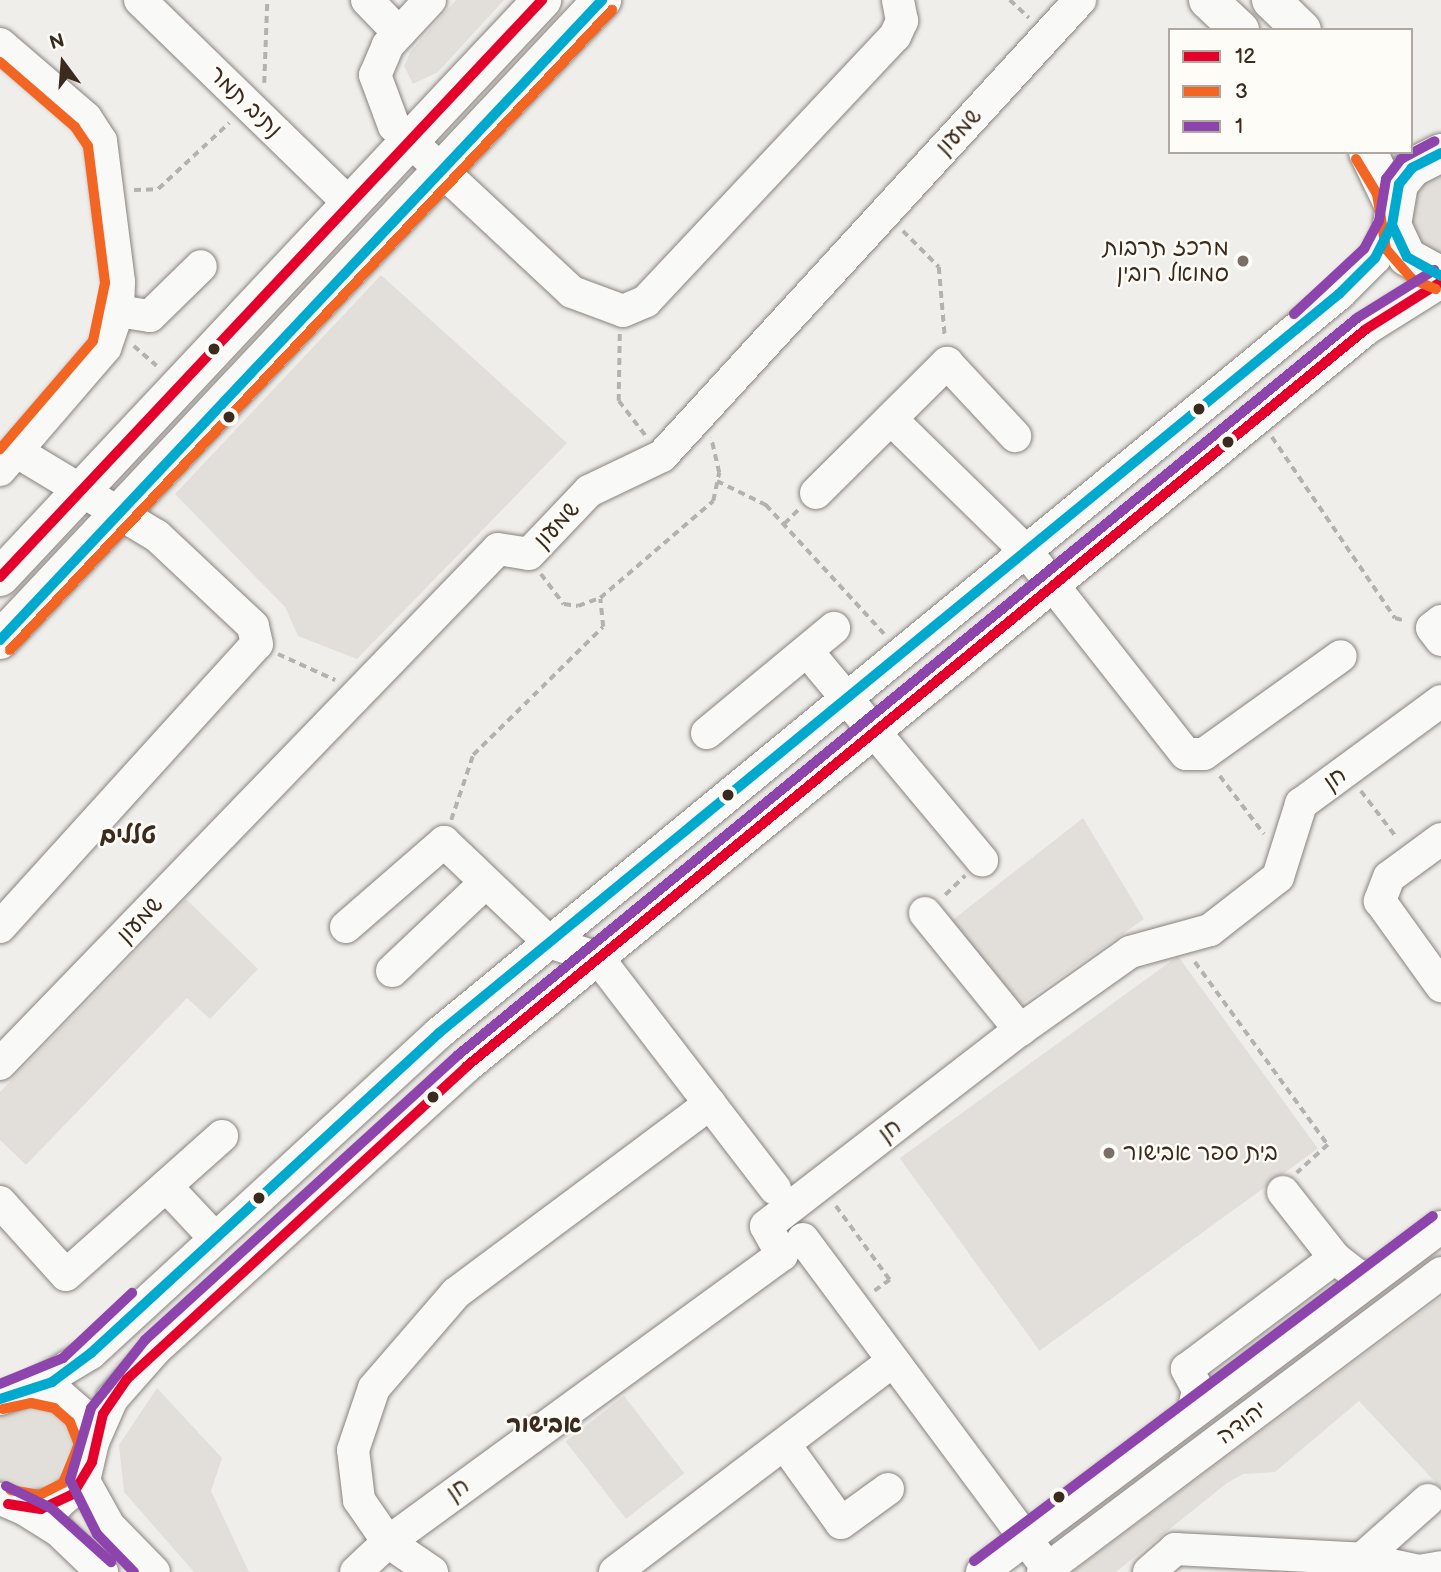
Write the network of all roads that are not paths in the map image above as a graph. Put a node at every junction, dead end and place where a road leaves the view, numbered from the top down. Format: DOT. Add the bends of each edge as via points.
graph roads {
  1 [pos="140,0"];
  2 [pos="367,0"];
  3 [pos="430,0"];
  4 [pos="542,0"];
  5 [pos="602,0"];
  6 [pos="898,0"];
  7 [pos="1080,0"];
  8 [pos="1208,0"];
  9 [pos="1271,0"];
  10 [pos="1238,28"];
  11 [pos="1300,28"];
  12 [pos="399,33"];
  13 [pos="0,44"];
  14 [pos="1413,132"];
  15 [pos="409,142"];
  16 [pos="1441,147"];
  17 [pos="1441,153"];
  18 [pos="1369,154"];
  19 [pos="440,172"];
  20 [pos="350,204"];
  21 [pos="1392,214"];
  22 [pos="201,266"];
  23 [pos="1441,276"];
  24 [pos="1441,282"];
  25 [pos="116,320"];
  26 [pos="891,419"];
  27 [pos="1015,436"];
  28 [pos="9,462"];
  29 [pos="79,493"];
  30 [pos="816,493"];
  31 [pos="121,512"];
  32 [pos="1026,551"];
  33 [pos="0,576"];
  34 [pos="1052,585"];
  35 [pos="834,628"];
  36 [pos="0,640"];
  37 [pos="807,651"];
  38 [pos="1340,656"];
  39 [pos="848,697"];
  40 [pos="1441,701"];
  41 [pos="875,731"];
  42 [pos="707,733"];
  43 [pos="1441,838"];
  44 [pos="982,860"];
  45 [pos="486,882"];
  46 [pos="925,913"];
  47 [pos="0,927"];
  48 [pos="346,927"];
  49 [pos="549,942"];
  50 [pos="598,958"];
  51 [pos="391,971"];
  52 [pos="1441,986"];
  53 [pos="1020,1030"];
  54 [pos="0,1064"];
  55 [pos="710,1104"];
  56 [pos="222,1136"];
  57 [pos="166,1186"];
  58 [pos="775,1189"];
  59 [pos="1283,1192"];
  60 [pos="0,1202"];
  61 [pos="1441,1227"];
  62 [pos="213,1236"];
  63 [pos="803,1240"];
  64 [pos="1335,1258"];
  65 [pos="1441,1273"];
  66 [pos="1375,1276"];
  67 [pos="893,1361"];
  68 [pos="9,1394"];
  69 [pos="1193,1413"];
  70 [pos="93,1442"];
  71 [pos="785,1445"];
  72 [pos="84,1481"];
  73 [pos="888,1489"];
  74 [pos="1428,1500"];
  75 [pos="8,1505"];
  76 [pos="1026,1539"];
  77 [pos="388,1542"];
  78 [pos="1355,1565"];
  79 [pos="1441,1567"];
  80 [pos="1045,1570"];
  81 [pos="102,1572"];
  82 [pos="154,1572"];
  83 [pos="356,1572"];
  84 [pos="432,1572"];
  85 [pos="615,1572"];
  86 [pos="982,1572"];
  87 [pos="1149,1572"];
  1 -- 20 [label="street, נתיב תמר"];
  2 -- 12 [label="street"];
  3 -- 12 [label="street"];
  4 -- 15 [label="main road"];
  5 -- 19 [label="main road"];
  6 -- 19 [label="street" via="902,21 895,36 646,301 623,311 572,292"];
  7 -- 54 [label="street, שמעון" via="662,456 589,491 529,554 498,549"];
  8 -- 10 [label="main road"];
  9 -- 11 [label="main road"];
  12 -- 15 [label="street" via="375,75 383,107"];
  13 -- 25 [label="street" via="86,118 107,160"];
  14 -- 16 [label="main road"];
  15 -- 19 [label="street"];
  15 -- 20 [label="main road"];
  17 -- 21 [label="main road" via="1412,168"];
  18 -- 21 [label="main road"];
  19 -- 31 [label="main road"];
  20 -- 29 [label="main road"];
  21 -- 23 [label="main road" via="1407,257"];
  21 -- 32 [label="street" via="1375,258 1339,294"];
  22 -- 25 [label="street" via="150,316"];
  24 -- 34 [label="street" via="1396,305"];
  25 -- 28 [label="street"];
  26 -- 27 [label="street" via="947,363"];
  26 -- 30 [label="street"];
  26 -- 32 [label="street"];
  28 -- 29 [label="street"];
  29 -- 31 [label="street"];
  29 -- 33 [label="main road"];
  31 -- 36 [label="main road"];
  31 -- 47 [label="street" via="253,626 257,644"];
  32 -- 34 [label="street"];
  32 -- 39 [label="street"];
  34 -- 38 [label="street" via="1186,754 1204,754"];
  34 -- 41 [label="street"];
  35 -- 37 [label="street"];
  37 -- 39 [label="street"];
  37 -- 42 [label="street"];
  39 -- 41 [label="street"];
  39 -- 49 [label="street"];
  40 -- 53 [label="street, חן" via="1301,804 1278,877 1210,930 1130,952"];
  41 -- 44 [label="street"];
  41 -- 50 [label="street"];
  43 -- 52 [label="street" via="1389,877 1380,901"];
  45 -- 48 [label="street" via="444,842"];
  45 -- 49 [label="street"];
  45 -- 51 [label="street"];
  46 -- 53 [label="street"];
  49 -- 50 [label="street"];
  49 -- 62 [label="street"];
  50 -- 55 [label="street"];
  50 -- 70 [label="street" via="379,1142 155,1350 112,1399"];
  53 -- 77 [label="street, חן" via="766,1226 782,1255"];
  55 -- 58 [label="street"];
  55 -- 77 [label="street" via="456,1293 393,1360 358,1419 353,1450 359,1500"];
  56 -- 57 [label="street"];
  57 -- 60 [label="street" via="66,1275"];
  57 -- 62 [label="street"];
  59 -- 64 [label="street"];
  61 -- 66 [label="street, יהודה"];
  62 -- 68 [label="street" via="91,1353"];
  63 -- 67 [label="street"];
  64 -- 66 [label="street" via="1359,1277"];
  64 -- 69 [label="street" via="1187,1368 1198,1390"];
  65 -- 80 [label="street, יהודה"];
  66 -- 69 [label="street, יהודה"];
  67 -- 71 [label="street"];
  67 -- 76 [label="street"];
  68 -- 70 [label="street" via="72,1403"];
  69 -- 76 [label="street, יהודה"];
  70 -- 72 [label="street"];
  71 -- 73 [label="street" via="841,1523"];
  71 -- 85 [label="street"];
  72 -- 75 [label="street" via="58,1504"];
  72 -- 82 [label="street" via="109,1526"];
  74 -- 78 [label="street"];
  75 -- 81 [label="street" via="58,1530"];
  76 -- 80 [label="street"];
  76 -- 86 [label="street, יהודה"];
  77 -- 83 [label="street, חן"];
  77 -- 84 [label="street"];
  78 -- 79 [label="street" via="1419,1571"];
  78 -- 87 [label="street" via="1175,1549"];
}
